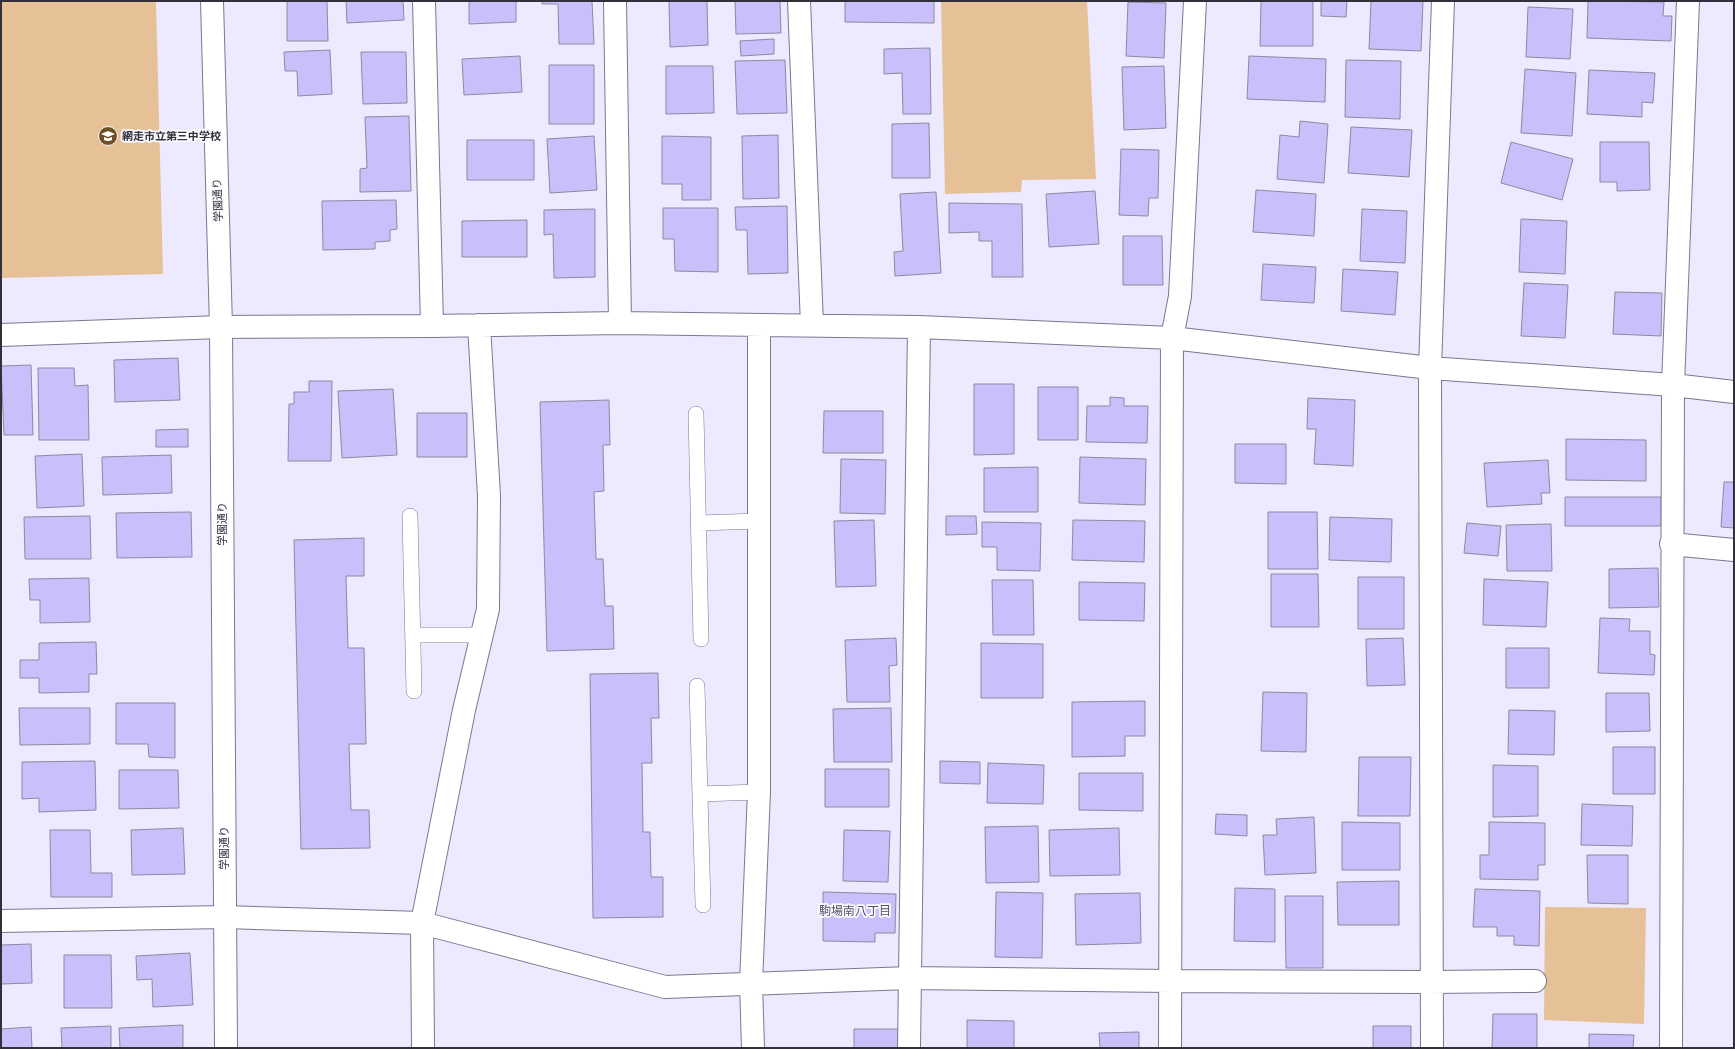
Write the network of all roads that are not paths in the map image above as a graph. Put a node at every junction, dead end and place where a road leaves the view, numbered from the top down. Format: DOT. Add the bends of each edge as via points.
graph roads {
  1 [pos="212,1"];
  2 [pos="424,1"];
  3 [pos="615,1"];
  4 [pos="799,1"];
  5 [pos="1195,1"];
  6 [pos="1443,1"];
  7 [pos="1688,1"];
  8 [pos="620,323"];
  9 [pos="479,325"];
  10 [pos="759,325"];
  11 [pos="812,325"];
  12 [pos="432,326"];
  13 [pos="221,327"];
  14 [pos="919,327"];
  15 [pos="1,336"];
  16 [pos="1172,338"];
  17 [pos="1430,368"];
  18 [pos="1673,385"];
  19 [pos="1734,392"];
  20 [pos="696,414"];
  21 [pos="410,516"];
  22 [pos="759,521"];
  23 [pos="698,523"];
  24 [pos="1671,544"];
  25 [pos="1734,550"];
  26 [pos="413,635"];
  27 [pos="482,635"];
  28 [pos="701,639"];
  29 [pos="697,686"];
  30 [pos="414,691"];
  31 [pos="759,792"];
  32 [pos="700,794"];
  33 [pos="703,905"];
  34 [pos="225,917"];
  35 [pos="1,921"];
  36 [pos="422,922"];
  37 [pos="909,978"];
  38 [pos="1170,981"];
  39 [pos="1535,981"];
  40 [pos="751,982"];
  41 [pos="1431,982"];
  42 [pos="226,1048"];
  43 [pos="423,1048"];
  44 [pos="753,1048"];
  45 [pos="909,1048"];
  46 [pos="1170,1048"];
  47 [pos="1432,1048"];
  48 [pos="1671,1048"];
  1 -- 13 [label="street, 学園通り"];
  2 -- 12 [label="street"];
  3 -- 8 [label="street"];
  4 -- 11 [label="street"];
  5 -- 16 [label="street" via="1180,296"];
  6 -- 17 [label="street"];
  7 -- 18 [label="street"];
  8 -- 9 [label="street"];
  8 -- 10 [label="street"];
  9 -- 12 [label="street"];
  9 -- 27 [label="street" via="489,496 488,609"];
  10 -- 11 [label="street"];
  10 -- 22 [label="street"];
  11 -- 14 [label="street"];
  12 -- 13 [label="street"];
  13 -- 15 [label="street"];
  13 -- 34 [label="street, 学園通り"];
  14 -- 16 [label="street"];
  14 -- 37 [label="street"];
  16 -- 17 [label="street"];
  16 -- 38 [label="street"];
  17 -- 18 [label="street"];
  17 -- 41 [label="street"];
  18 -- 19 [label="street"];
  18 -- 24 [label="street"];
  20 -- 23 [label="lane"];
  21 -- 26 [label="lane"];
  22 -- 23 [label="lane"];
  22 -- 31 [label="street"];
  23 -- 28 [label="lane"];
  24 -- 25 [label="street"];
  24 -- 48 [label="street"];
  26 -- 27 [label="lane"];
  26 -- 30 [label="lane"];
  27 -- 36 [label="street" via="464,710"];
  29 -- 32 [label="lane"];
  31 -- 32 [label="lane"];
  31 -- 40 [label="street"];
  32 -- 33 [label="lane"];
  34 -- 35 [label="street"];
  34 -- 36 [label="street"];
  34 -- 42 [label="street, 学園通り"];
  36 -- 40 [label="street" via="665,987"];
  36 -- 43 [label="street"];
  37 -- 38 [label="street"];
  37 -- 40 [label="street"];
  37 -- 45 [label="street"];
  38 -- 41 [label="street"];
  38 -- 46 [label="street"];
  39 -- 41 [label="street"];
  40 -- 44 [label="street"];
  41 -- 47 [label="street"];
}
